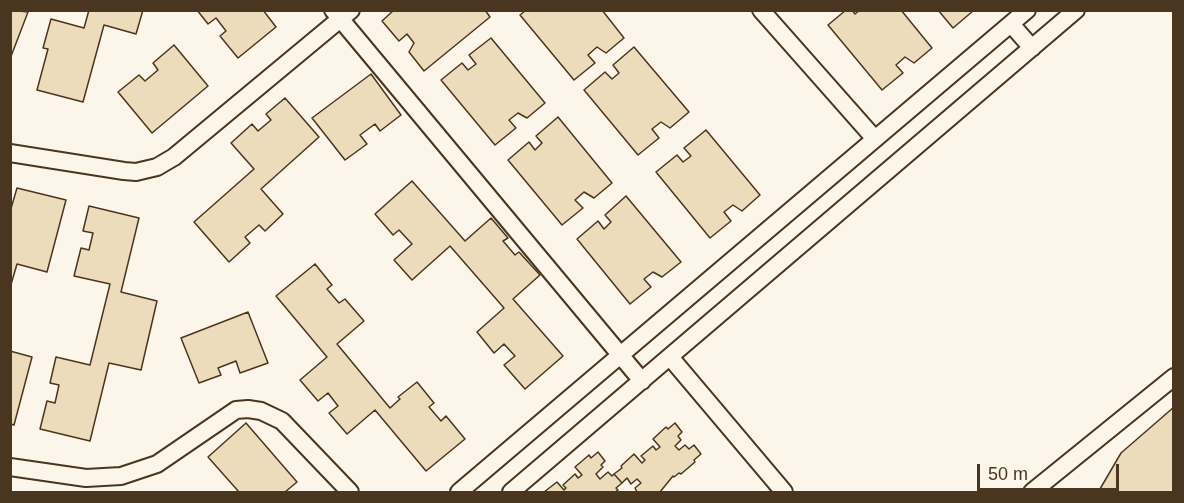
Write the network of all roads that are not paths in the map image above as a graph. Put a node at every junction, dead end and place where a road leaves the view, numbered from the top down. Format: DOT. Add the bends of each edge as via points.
graph roads {
  1 [pos="761,10"];
  2 [pos="1027,10"];
  3 [pos="1076,10"];
  4 [pos="342,13"];
  5 [pos="1011,24"];
  6 [pos="1032,48"];
  7 [pos="875,139"];
  8 [pos="10,153"];
  9 [pos="620,356"];
  10 [pos="670,357"];
  11 [pos="1173,377"];
  12 [pos="642,381"];
  13 [pos="10,467"];
  14 [pos="350,492"];
  15 [pos="459,492"];
  16 [pos="511,492"];
  17 [pos="784,492"];
  18 [pos="1032,492"];
  1 -- 7 [label="street"];
  2 -- 5 [label="street"];
  3 -- 6 [label="street"];
  4 -- 8 [label="street" via="158,167 124,171"];
  4 -- 9 [label="street"];
  5 -- 6 [label="street"];
  5 -- 7 [label="street"];
  6 -- 10 [label="street"];
  7 -- 9 [label="street"];
  9 -- 12 [label="street"];
  9 -- 15 [label="street"];
  10 -- 12 [label="street"];
  10 -- 17 [label="street"];
  11 -- 18 [label="street"];
  12 -- 16 [label="street"];
  13 -- 14 [label="street" via="86,478 121,476 157,464 236,410 248,409 282,421"];
}
